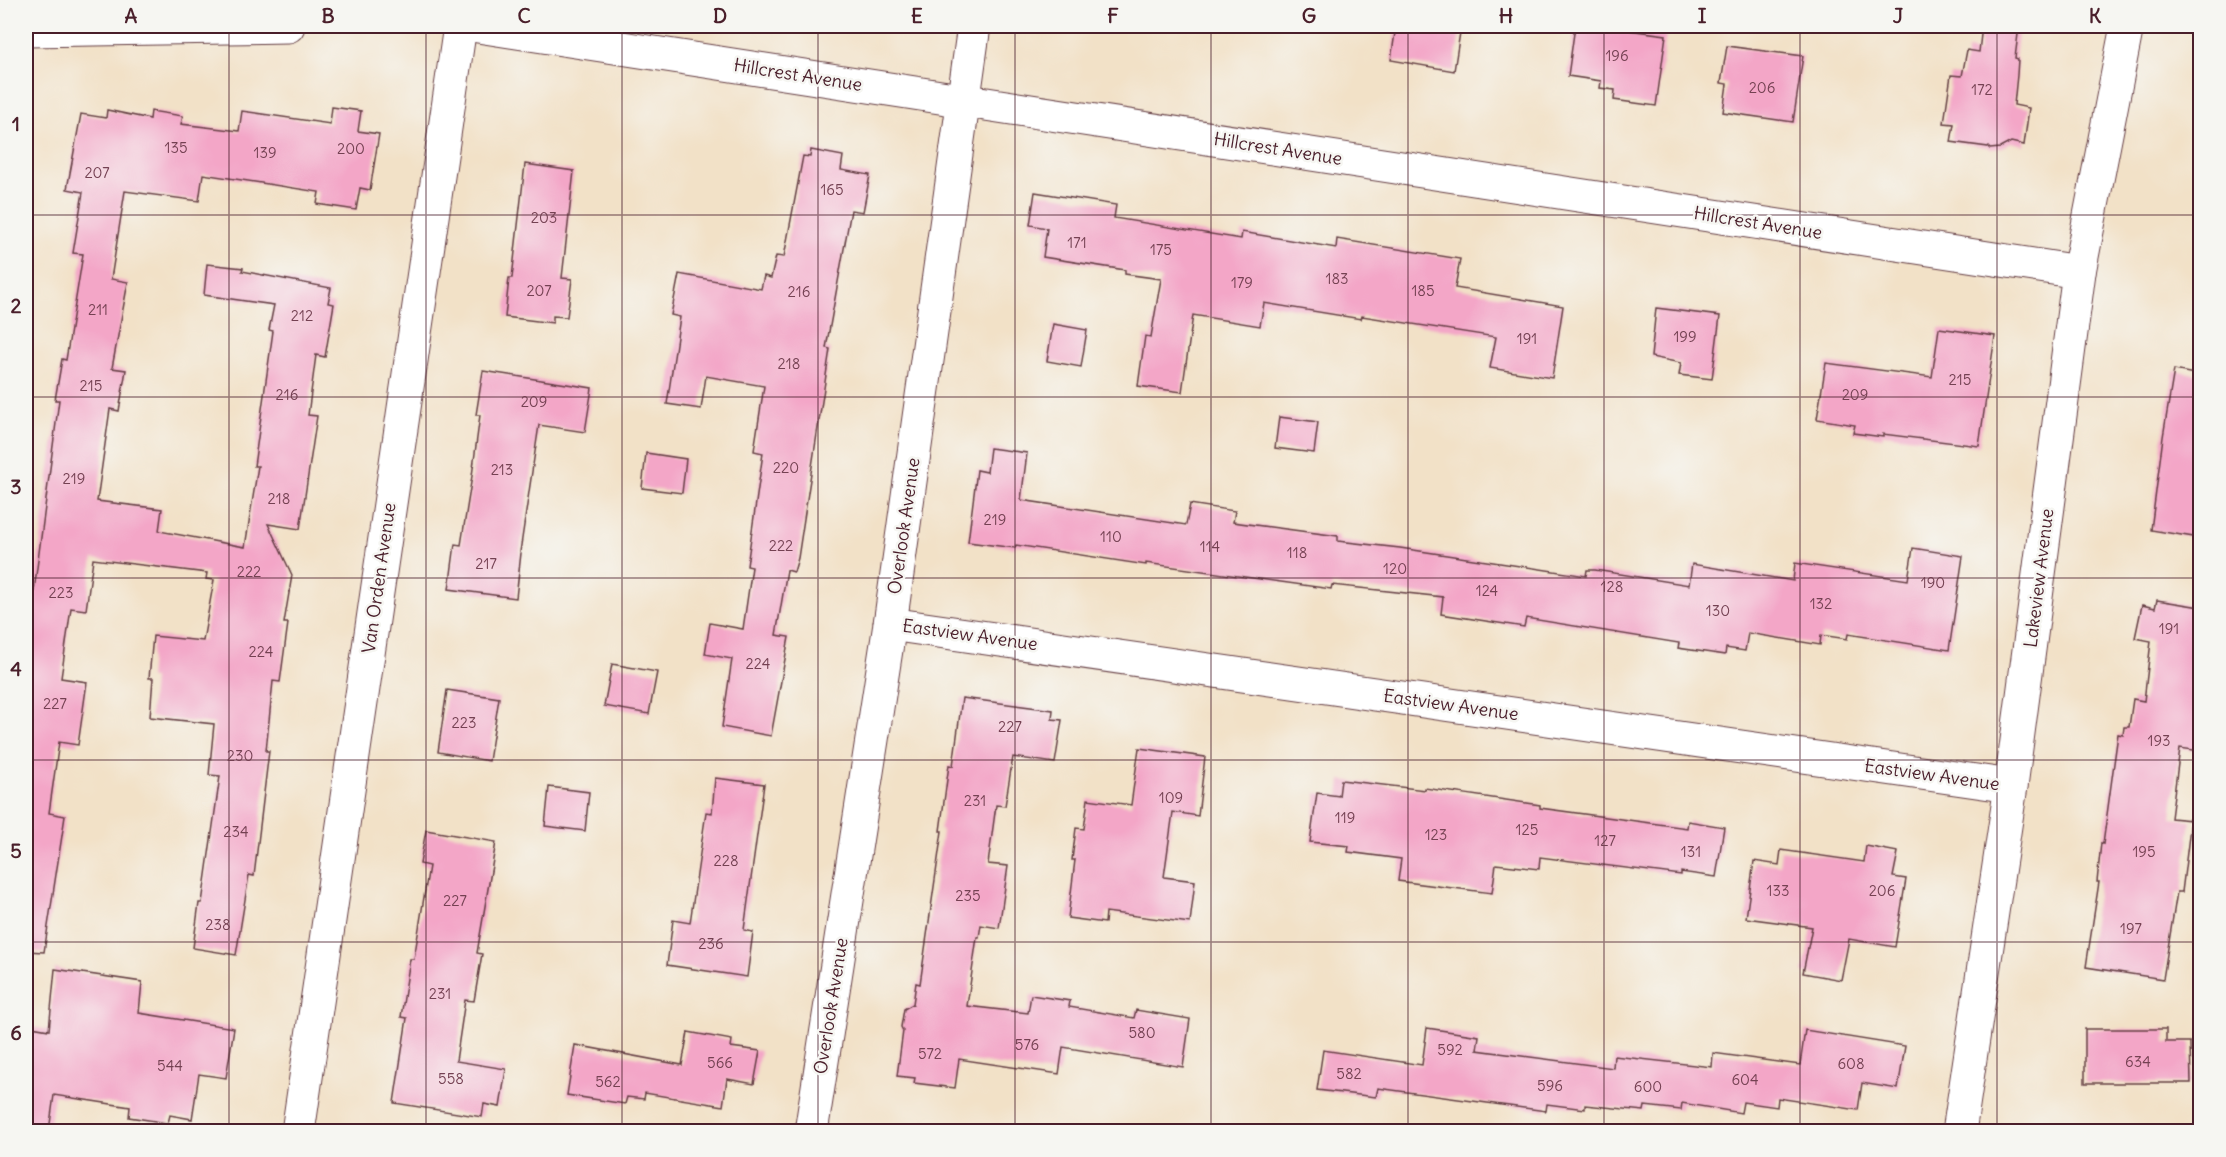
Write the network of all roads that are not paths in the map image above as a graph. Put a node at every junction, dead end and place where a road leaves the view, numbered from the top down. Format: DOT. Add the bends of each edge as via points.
graph roads {
  1 [pos="288,26"];
  2 [pos="460,26"];
  3 [pos="478,26"];
  4 [pos="974,26"];
  5 [pos="2127,26"];
  6 [pos="26,30"];
  7 [pos="964,101"];
  8 [pos="2079,272"];
  9 [pos="891,624"];
  10 [pos="2012,786"];
  11 [pos="298,1131"];
  12 [pos="811,1131"];
  13 [pos="1959,1131"];
  1 -- 6 [label="street"];
  2 -- 11 [label="street, Van Orden Avenue"];
  3 -- 7 [label="street, Hillcrest Avenue"];
  4 -- 7 [label="street, Overlook Avenue"];
  5 -- 8 [label="street, Lakeview Avenue"];
  7 -- 8 [label="street, Hillcrest Avenue"];
  7 -- 9 [label="street, Overlook Avenue"];
  8 -- 10 [label="street, Lakeview Avenue"];
  9 -- 10 [label="street, Eastview Avenue"];
  9 -- 12 [label="street, Overlook Avenue"];
  10 -- 13 [label="street, Lakeview Avenue"];
}
